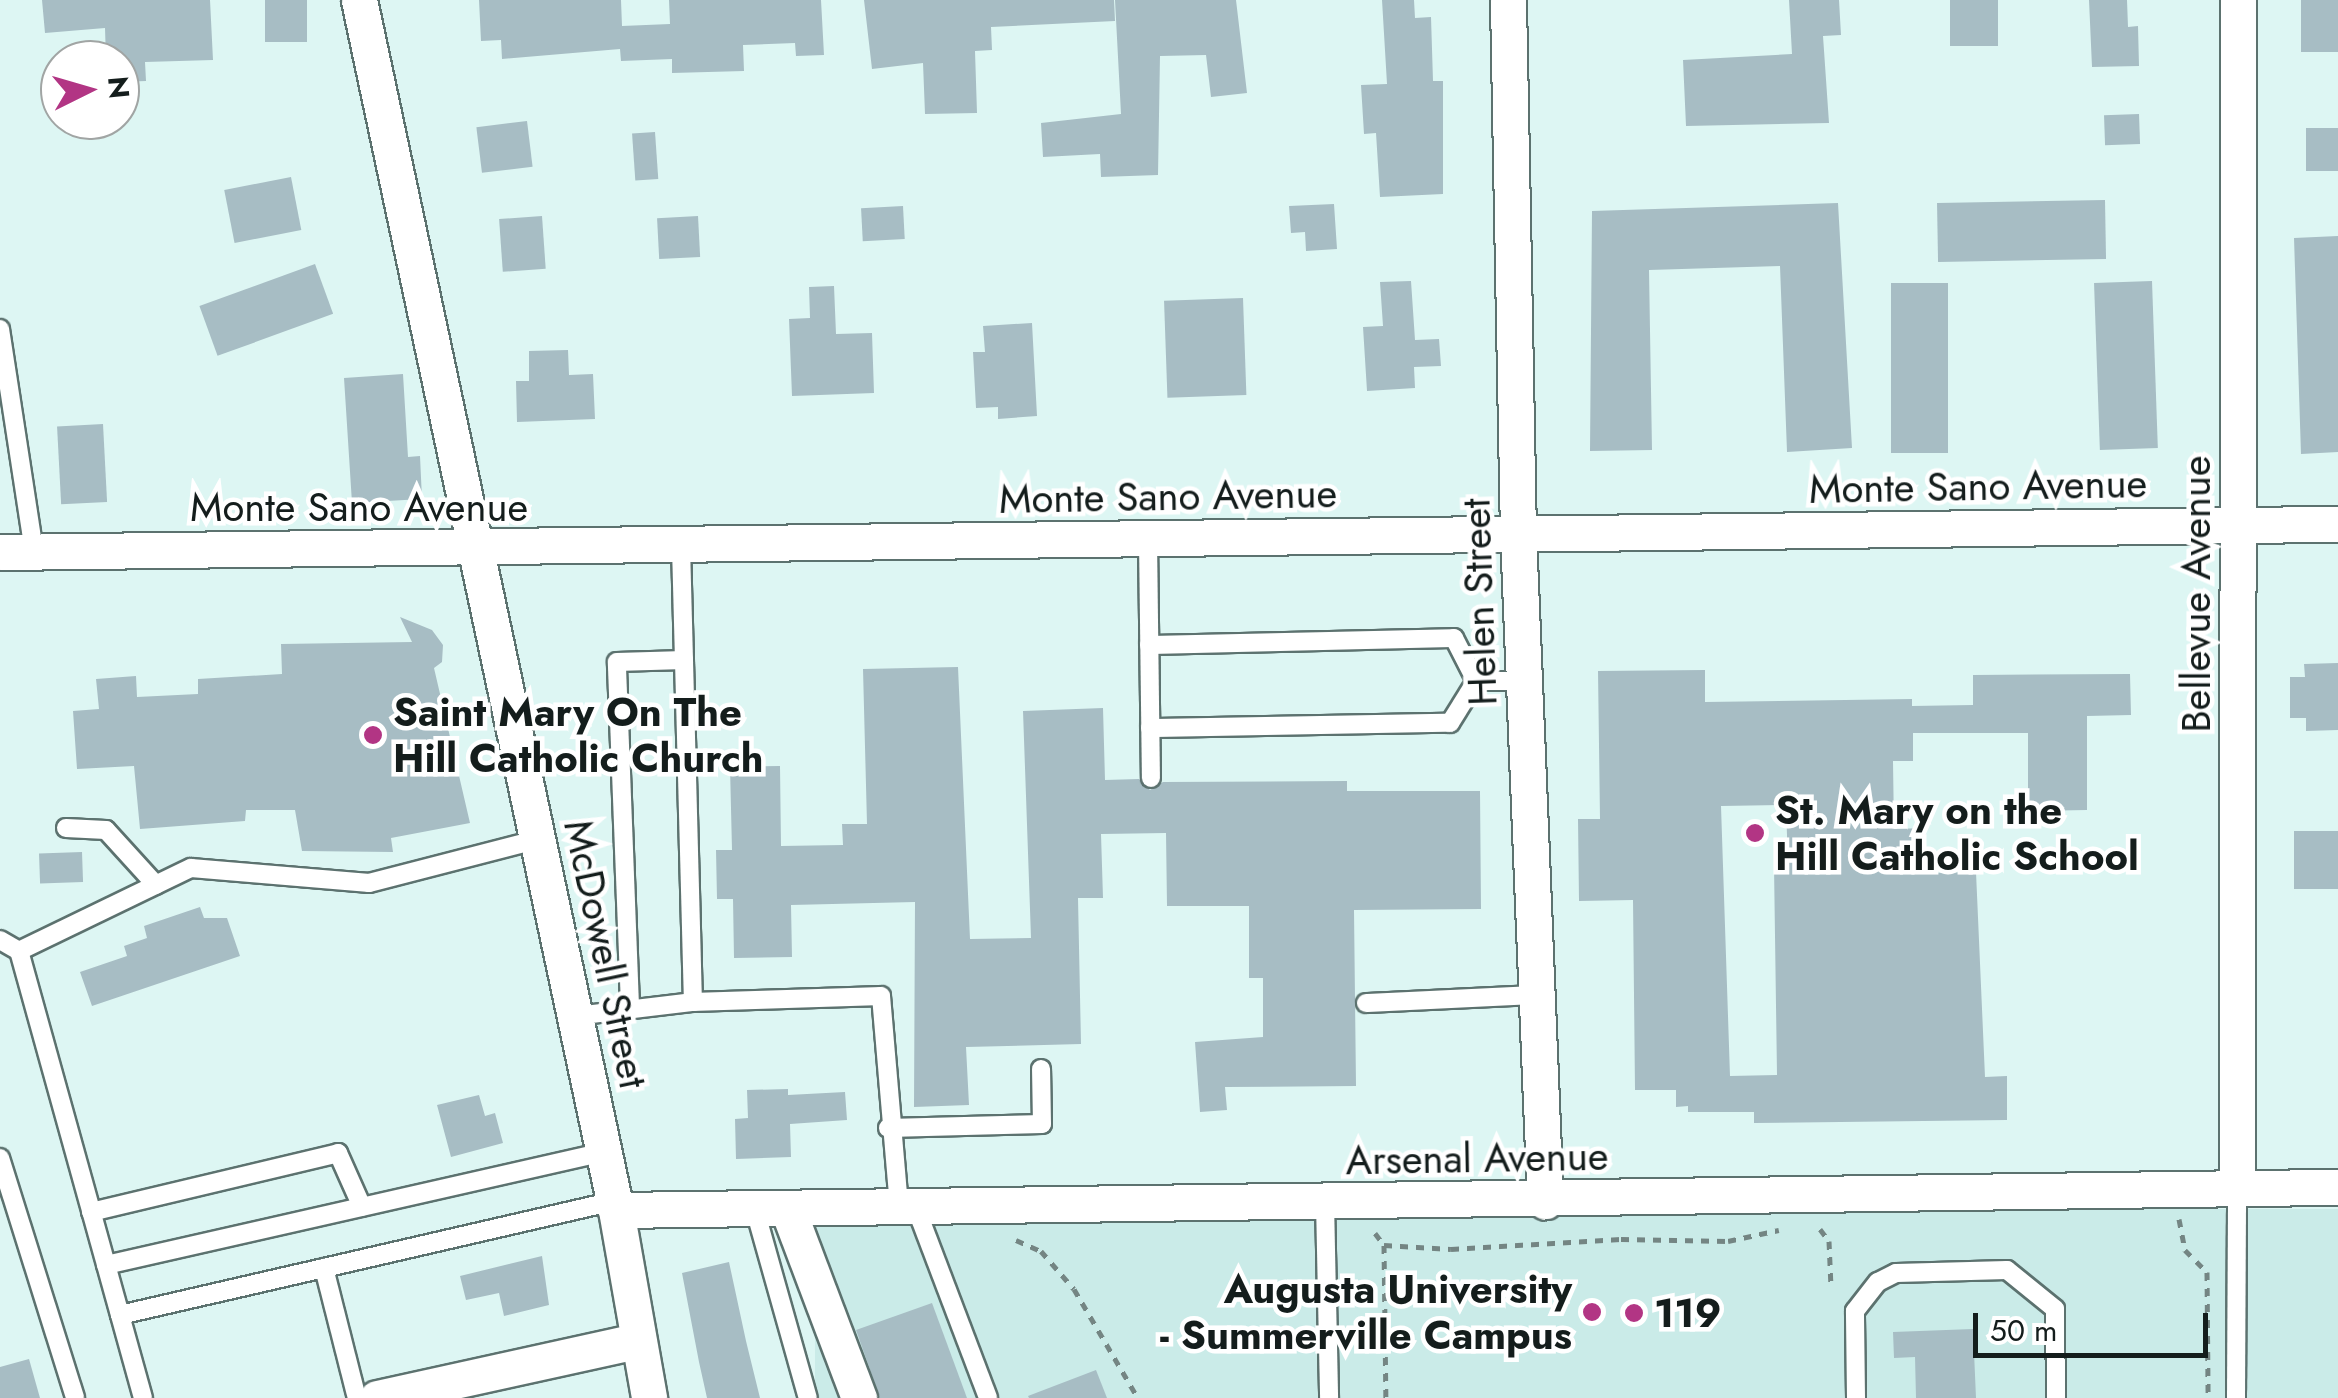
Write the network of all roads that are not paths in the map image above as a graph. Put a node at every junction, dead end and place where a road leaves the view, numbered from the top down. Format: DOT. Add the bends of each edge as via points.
graph roads {
  1 [pos="359,0"];
  2 [pos="1508,0"];
  3 [pos="2238,0"];
  4 [pos="0,329"];
  5 [pos="2338,524"];
  6 [pos="2238,525"];
  7 [pos="1518,534"];
  8 [pos="1148,539"];
  9 [pos="681,546"];
  10 [pos="478,549"];
  11 [pos="17,552"];
  12 [pos="1149,644"];
  13 [pos="684,660"];
  14 [pos="1476,680"];
  15 [pos="1524,681"];
  16 [pos="1150,728"];
  17 [pos="1151,778"];
  18 [pos="66,828"];
  19 [pos="539,838"];
  20 [pos="156,885"];
  21 [pos="0,940"];
  22 [pos="19,951"];
  23 [pos="1536,995"];
  24 [pos="693,1002"];
  25 [pos="1366,1003"];
  26 [pos="630,1006"];
  27 [pos="576,1016"];
  28 [pos="1041,1069"];
  29 [pos="888,1128"];
  30 [pos="604,1152"];
  31 [pos="0,1158"];
  32 [pos="2237,1187"];
  33 [pos="2338,1187"];
  34 [pos="1544,1201"];
  35 [pos="1325,1202"];
  36 [pos="615,1206"];
  37 [pos="362,1207"];
  38 [pos="907,1208"];
  39 [pos="772,1210"];
  40 [pos="91,1212"];
  41 [pos="106,1265"];
  42 [pos="324,1268"];
  43 [pos="120,1315"];
  44 [pos="637,1341"];
  45 [pos="75,1398"];
  46 [pos="143,1398"];
  47 [pos="356,1398"];
  48 [pos="377,1398"];
  49 [pos="649,1398"];
  50 [pos="808,1398"];
  51 [pos="859,1398"];
  52 [pos="988,1398"];
  53 [pos="1329,1398"];
  54 [pos="1856,1398"];
  55 [pos="2056,1398"];
  56 [pos="2236,1398"];
  1 -- 10 [label="street, McDowell Street"];
  2 -- 7 [label="street, Helen Street"];
  3 -- 6 [label="street, Bellevue Avenue"];
  4 -- 11 [label="lane"];
  5 -- 6 [label="street, Monte Sano Avenue"];
  6 -- 7 [label="street, Monte Sano Avenue"];
  6 -- 32 [label="street, Bellevue Avenue"];
  7 -- 8 [label="street, Monte Sano Avenue"];
  7 -- 15 [label="street, Helen Street"];
  8 -- 9 [label="street, Monte Sano Avenue"];
  8 -- 12 [label="lane"];
  9 -- 10 [label="street, Monte Sano Avenue"];
  9 -- 13 [label="lane"];
  10 -- 11 [label="street, Monte Sano Avenue"];
  10 -- 19 [label="street, McDowell Street"];
  12 -- 14 [label="lane" via="1454,638"];
  12 -- 16 [label="lane"];
  13 -- 24 [label="lane"];
  13 -- 26 [label="lane" via="618,662"];
  14 -- 15 [label="lane"];
  14 -- 16 [label="lane" via="1450,723"];
  15 -- 23 [label="street, Helen Street"];
  16 -- 17 [label="lane"];
  18 -- 20 [label="lane" via="106,830"];
  19 -- 20 [label="lane" via="369,883 190,868"];
  19 -- 27 [label="street, McDowell Street"];
  20 -- 22 [label="lane"];
  21 -- 22 [label="lane"];
  22 -- 40 [label="lane"];
  23 -- 25 [label="lane"];
  23 -- 34 [label="street, Helen Street"];
  24 -- 26 [label="lane"];
  24 -- 29 [label="lane" via="881,996"];
  26 -- 27 [label="lane"];
  27 -- 30 [label="street, McDowell Street"];
  28 -- 29 [label="lane" via="1042,1124"];
  29 -- 38 [label="lane"];
  30 -- 36 [label="street, McDowell Street"];
  30 -- 37 [label="lane"];
  31 -- 45 [label="lane"];
  32 -- 33 [label="street, Arsenal Avenue"];
  32 -- 34 [label="street, Arsenal Avenue"];
  32 -- 56 [label="lane"];
  34 -- 35 [label="street, Arsenal Avenue"];
  35 -- 38 [label="street, Arsenal Avenue"];
  35 -- 53 [label="lane"];
  36 -- 39 [label="street, Arsenal Avenue"];
  36 -- 42 [label="lane"];
  36 -- 44 [label="street, McDowell Street"];
  37 -- 40 [label="lane" via="338,1154"];
  37 -- 41 [label="lane"];
  38 -- 39 [label="street, Arsenal Avenue"];
  38 -- 52 [label="lane"];
  39 -- 50 [label="lane"];
  39 -- 51 [label="street"];
  40 -- 41 [label="lane"];
  41 -- 43 [label="lane"];
  42 -- 43 [label="lane"];
  42 -- 47 [label="lane"];
  43 -- 46 [label="lane"];
  44 -- 48 [label="street"];
  44 -- 49 [label="street, McDowell Street"];
  54 -- 55 [label="lane" via="1855,1311 1878,1282 1896,1272 2007,1270 2055,1309"];
}
